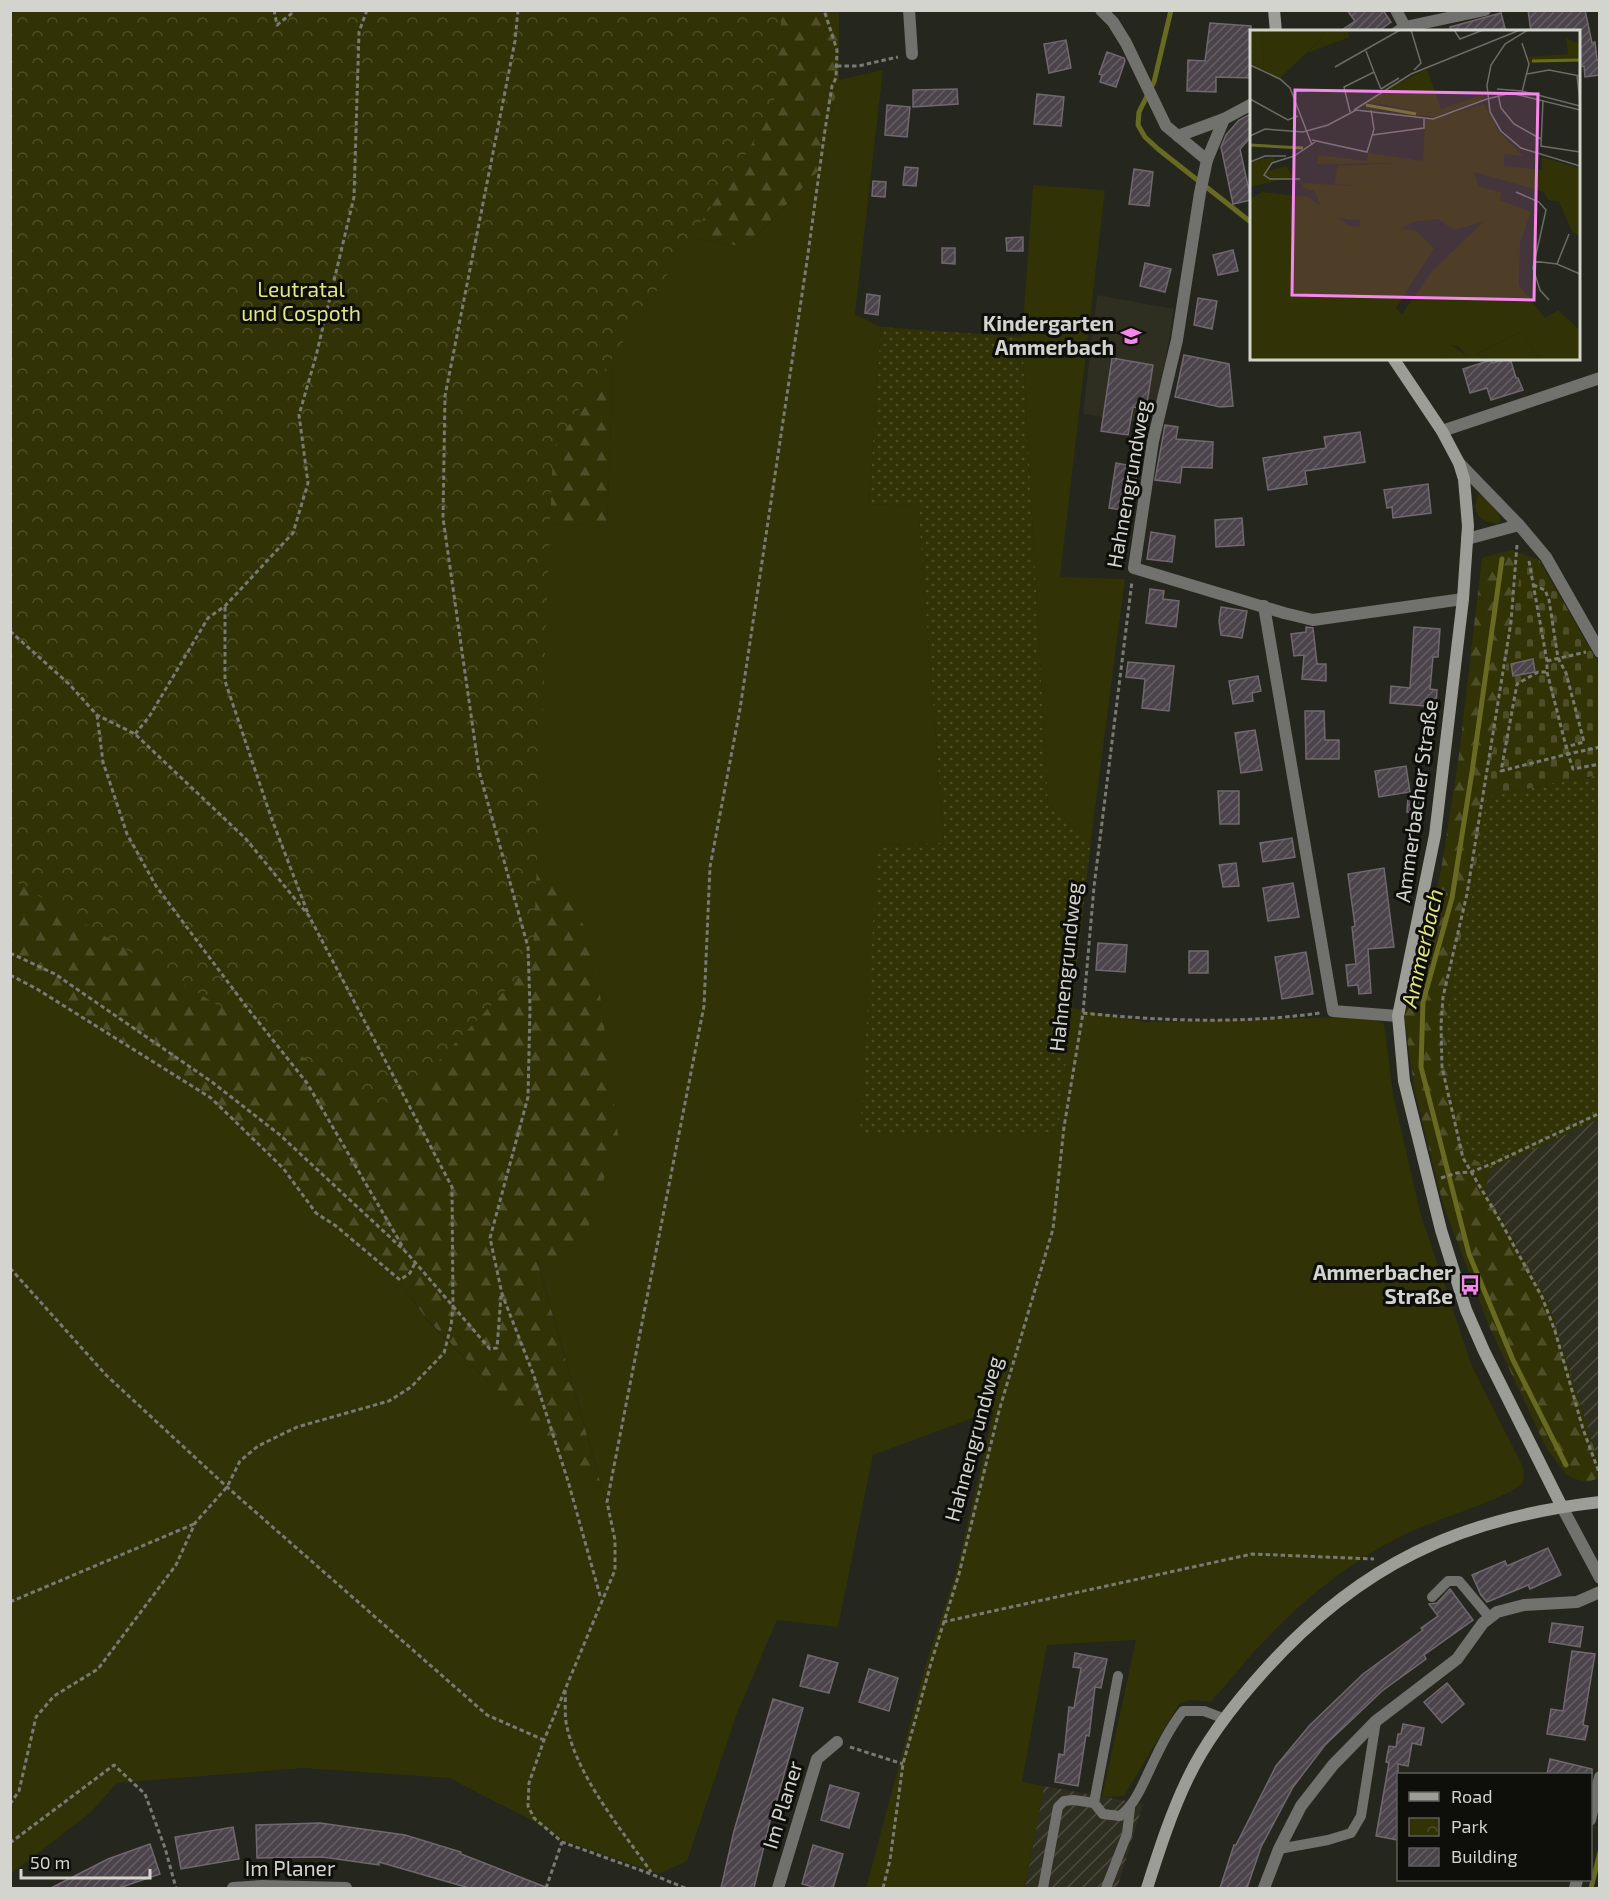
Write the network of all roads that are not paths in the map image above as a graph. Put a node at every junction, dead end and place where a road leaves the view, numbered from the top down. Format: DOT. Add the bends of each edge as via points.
graph roads {
  1 [pos="909,10"];
  2 [pos="1101,10"];
  3 [pos="1274,10"];
  4 [pos="1396,10"];
  5 [pos="1485,10"];
  6 [pos="1111,16"];
  7 [pos="1401,29"];
  8 [pos="1276,30"];
  9 [pos="912,54"];
  10 [pos="1250,105"];
  11 [pos="1224,119"];
  12 [pos="1178,136"];
  13 [pos="1206,166"];
  14 [pos="1394,360"];
  15 [pos="1599,378"];
  16 [pos="1442,431"];
  17 [pos="1459,463"];
  18 [pos="1519,525"];
  19 [pos="1467,539"];
  20 [pos="1463,599"];
  21 [pos="1264,606"];
  22 [pos="1594,652"];
  23 [pos="1398,1016"];
  24 [pos="1599,1502"];
  25 [pos="1562,1507"];
  26 [pos="1599,1578"];
  27 [pos="1599,1592"];
  28 [pos="1432,1597"];
  29 [pos="1490,1618"];
  30 [pos="1118,1676"];
  31 [pos="1225,1719"];
  32 [pos="1376,1721"];
  33 [pos="837,1742"];
  34 [pos="1599,1777"];
  35 [pos="1094,1803"];
  36 [pos="1130,1808"];
  37 [pos="1592,1810"];
  38 [pos="1280,1848"];
  39 [pos="300,1887"];
  40 [pos="233,1888"];
  41 [pos="346,1888"];
  42 [pos="778,1888"];
  43 [pos="1043,1888"];
  44 [pos="1106,1888"];
  45 [pos="1147,1888"];
  46 [pos="1264,1888"];
  1 -- 9 [label="street"];
  2 -- 6 [label="street"];
  3 -- 8 [label="main road"];
  4 -- 7 [label="street"];
  5 -- 7 [label="street"];
  6 -- 12 [label="street" via="1166,126"];
  10 -- 11 [label="street"];
  11 -- 12 [label="street"];
  11 -- 13 [label="street, Hahnengrundweg"];
  12 -- 13 [label="street"];
  13 -- 21 [label="street, Hahnengrundweg" via="1177,340 1153,441 1134,568"];
  14 -- 16 [label="main road, Ammerbacher Straße"];
  15 -- 16 [label="street"];
  16 -- 17 [label="main road, Ammerbacher Straße"];
  17 -- 18 [label="street"];
  17 -- 19 [label="main road, Ammerbacher Straße" via="1464,479"];
  18 -- 19 [label="street"];
  18 -- 22 [label="street" via="1546,557"];
  19 -- 20 [label="main road, Ammerbacher Straße"];
  20 -- 21 [label="street" via="1313,620"];
  20 -- 23 [label="main road, Ammerbacher Straße" via="1435,836"];
  21 -- 23 [label="street" via="1333,1011"];
  23 -- 25 [label="main road, Ammerbacher Straße" via="1409,1106 1466,1310"];
  24 -- 25 [label="main road"];
  25 -- 26 [label="street, Ammerbacher Straße"];
  25 -- 31 [label="main road" via="1464,1530 1395,1563 1317,1617 1281,1652"];
  27 -- 29 [label="street" via="1577,1602 1524,1605 1497,1612"];
  28 -- 29 [label="lane" via="1448,1581 1459,1581"];
  29 -- 32 [label="street" via="1457,1659"];
  30 -- 35 [label="lane"];
  31 -- 36 [label="lane" via="1204,1711 1183,1712 1173,1723"];
  31 -- 45 [label="main road" via="1188,1777"];
  32 -- 38 [label="street" via="1333,1765 1301,1806"];
  32 -- 38 [label="lane" via="1361,1816 1351,1833"];
  33 -- 42 [label="street, Im Planer" via="817,1759"];
  34 -- 37 [label="street"];
  35 -- 36 [label="lane" via="1103,1814 1120,1816"];
  35 -- 43 [label="lane" via="1064,1801 1058,1807"];
  36 -- 44 [label="lane" via="1127,1834"];
  38 -- 46 [label="street"];
  39 -- 40 [label="street, Im Planer"];
  39 -- 41 [label="street, Im Planer"];
}
